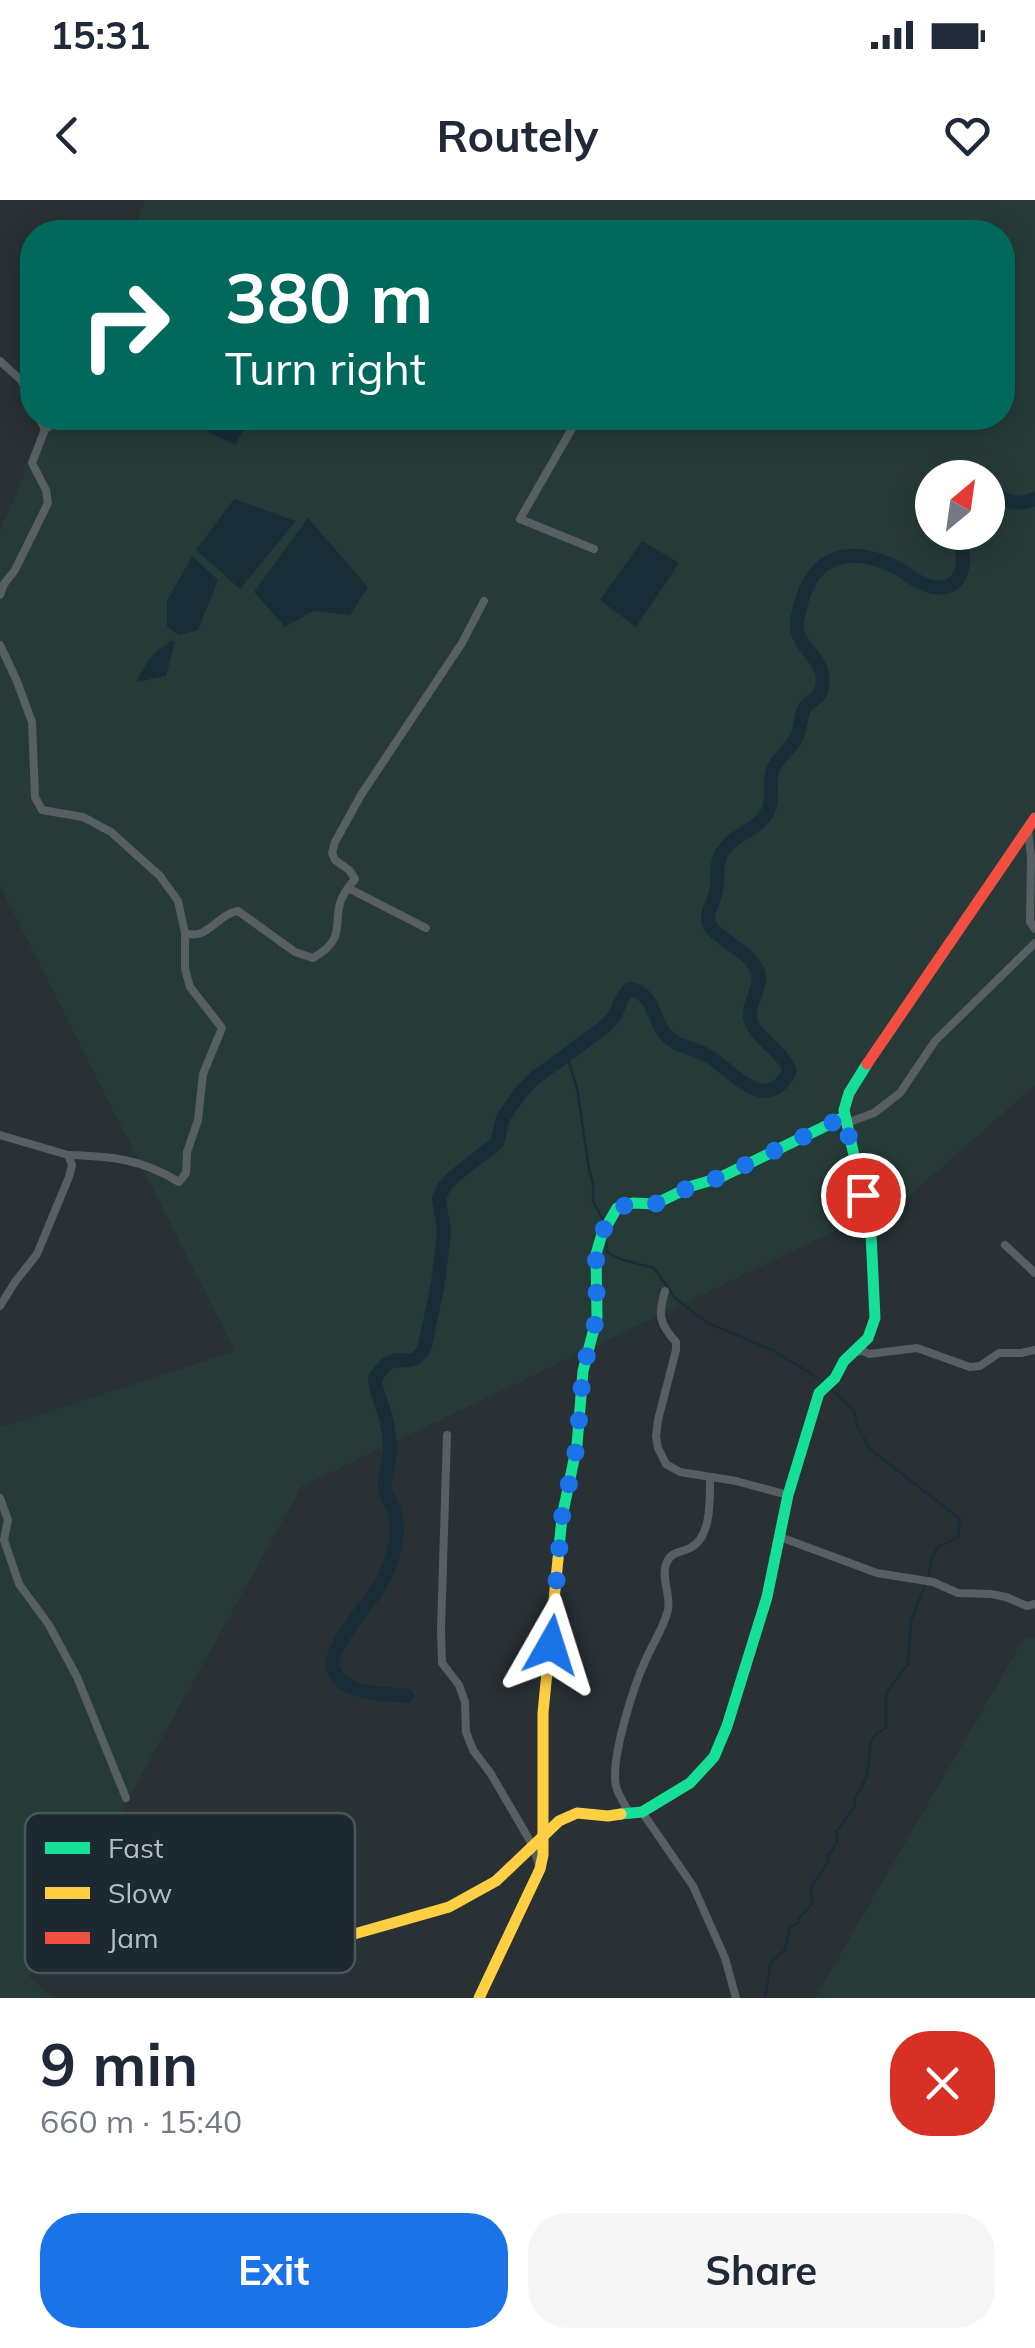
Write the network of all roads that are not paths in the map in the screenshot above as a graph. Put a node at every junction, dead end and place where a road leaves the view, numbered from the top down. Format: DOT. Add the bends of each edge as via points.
graph roads {
  1 [pos="0,361"];
  2 [pos="20,379"];
  3 [pos="45,430"];
  4 [pos="571,430"];
  5 [pos="594,549"];
  6 [pos="0,595"];
  7 [pos="484,600"];
  8 [pos="0,645"];
  9 [pos="1032,824"];
  10 [pos="348,888"];
  11 [pos="426,928"];
  12 [pos="1035,929"];
  13 [pos="185,933"];
  14 [pos="1035,942"];
  15 [pos="845,1120"];
  16 [pos="0,1136"];
  17 [pos="68,1155"];
  18 [pos="1005,1245"];
  19 [pos="1035,1273"];
  20 [pos="666,1291"];
  21 [pos="0,1306"];
  22 [pos="1035,1350"];
  23 [pos="854,1352"];
  24 [pos="446,1435"];
  25 [pos="710,1477"];
  26 [pos="788,1495"];
  27 [pos="0,1498"];
  28 [pos="780,1537"];
  29 [pos="1035,1604"];
  30 [pos="126,1798"];
  31 [pos="636,1813"];
  32 [pos="538,1842"];
  33 [pos="355,1934"];
  34 [pos="734,1997"];
  35 [pos="479,1998"];
  1 -- 2 [label="street"];
  3 -- 6 [label="street" via="32,463 48,503"];
  4 -- 5 [label="street" via="520,519"];
  7 -- 10 [label="street" via="334,842 332,853 355,879"];
  8 -- 13 [label="street" via="32,722 38,805 111,832 160,876 178,901"];
  9 -- 12 [label="street"];
  9 -- 15 [label="street" via="858,1076 843,1104"];
  10 -- 11 [label="street"];
  10 -- 13 [label="street" via="338,904 337,936 313,958 238,911 203,933"];
  13 -- 17 [label="street" via="190,986 222,1028 204,1074 183,1180 112,1156"];
  14 -- 15 [label="street" via="935,1041 900,1093 874,1113"];
  15 -- 23 [label="street" via="871,1233 875,1318"];
  15 -- 32 [label="street" via="655,1204 617,1208 602,1234 597,1316 562,1517"];
  16 -- 17 [label="street"];
  17 -- 21 [label="street" via="69,1178 37,1254"];
  18 -- 19 [label="street"];
  20 -- 25 [label="street" via="660,1314 676,1350 658,1420 658,1448 672,1468"];
  22 -- 23 [label="street" via="999,1353 970,1367 917,1348"];
  23 -- 26 [label="street" via="819,1393"];
  24 -- 32 [label="street" via="442,1663 459,1685 473,1750"];
  25 -- 26 [label="street"];
  25 -- 31 [label="street" via="700,1541 666,1563 669,1606 643,1665 615,1766 616,1788"];
  26 -- 28 [label="street"];
  27 -- 30 [label="street" via="8,1520 4,1540 19,1584 76,1677"];
  28 -- 29 [label="street" via="877,1573"];
  28 -- 31 [label="street" via="722,1742 690,1783"];
  31 -- 32 [label="street" via="577,1813"];
  31 -- 34 [label="street" via="693,1886 725,1958"];
  32 -- 33 [label="street" via="496,1882 449,1907"];
  32 -- 35 [label="street" via="540,1869"];
}
